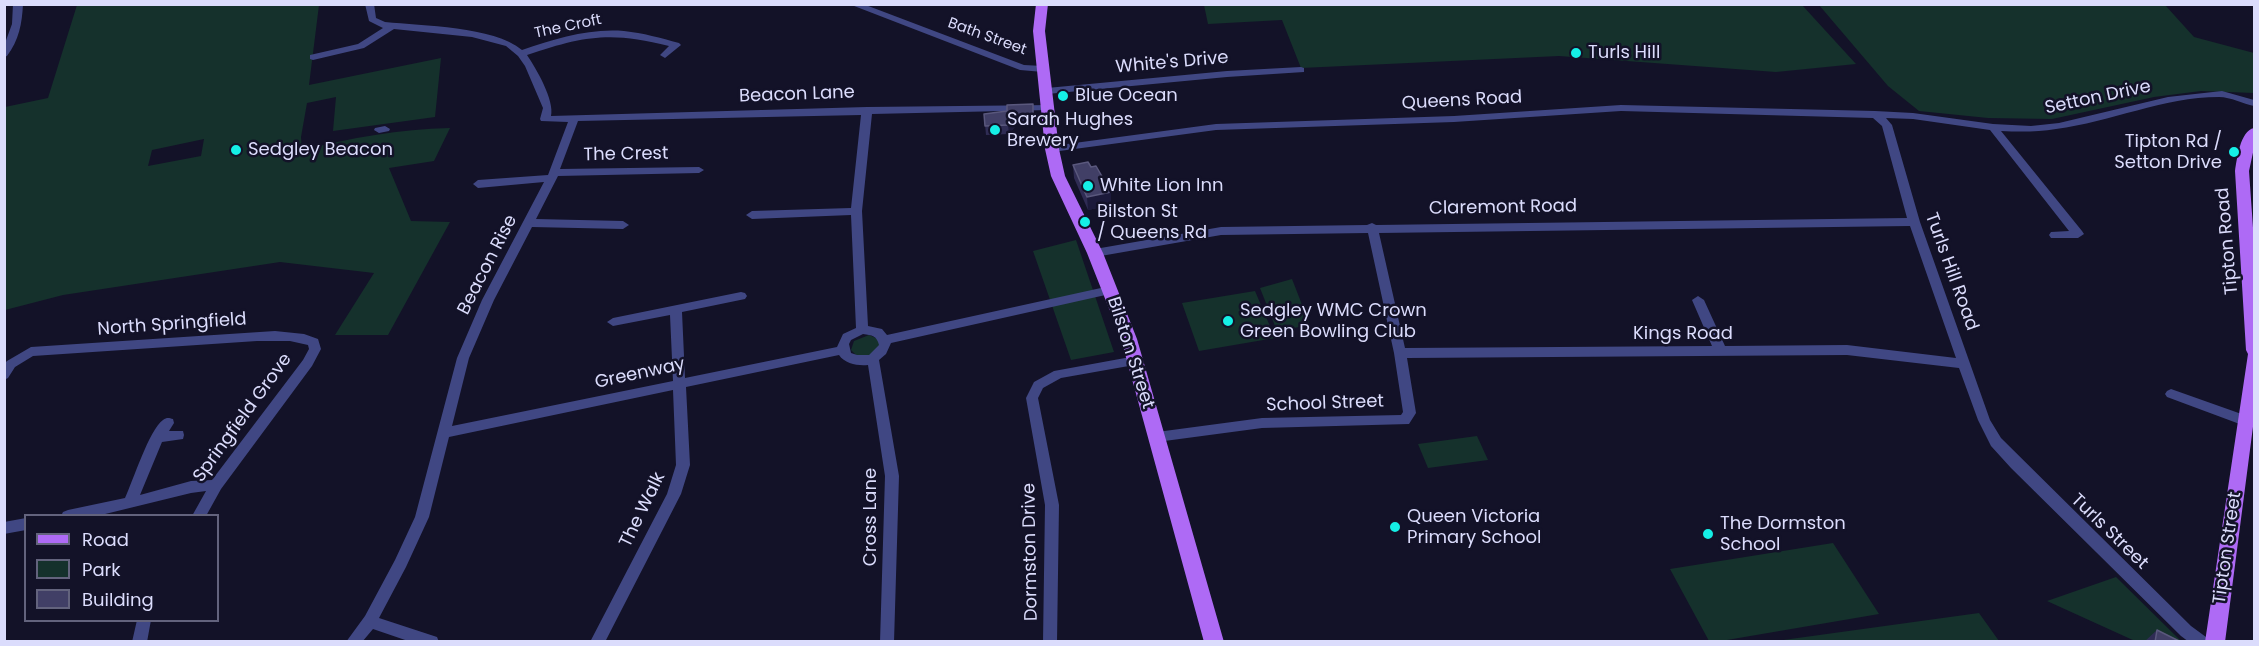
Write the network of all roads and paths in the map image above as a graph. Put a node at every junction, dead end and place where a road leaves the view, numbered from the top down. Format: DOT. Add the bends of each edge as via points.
graph roads {
  1 [pos="18,4"];
  2 [pos="369,4"];
  3 [pos="853,4"];
  4 [pos="1042,4"];
  5 [pos="391,27"];
  6 [pos="4,54"];
  7 [pos="521,54"];
  8 [pos="665,55"];
  9 [pos="314,57"];
  10 [pos="1043,69"];
  11 [pos="1301,70"];
  12 [pos="1047,91"];
  13 [pos="2254,103"];
  14 [pos="1049,106"];
  15 [pos="867,110"];
  16 [pos="1875,114"];
  17 [pos="574,118"];
  18 [pos="1993,127"];
  19 [pos="2254,132"];
  20 [pos="1052,150"];
  21 [pos="699,170"];
  22 [pos="553,175"];
  23 [pos="478,184"];
  24 [pos="856,211"];
  25 [pos="752,215"];
  26 [pos="530,222"];
  27 [pos="1914,222"];
  28 [pos="623,225"];
  29 [pos="1372,227"];
  30 [pos="2055,235"];
  31 [pos="1095,253"];
  32 [pos="1110,290"];
  33 [pos="741,296"];
  34 [pos="1698,300"];
  35 [pos="676,309"];
  36 [pos="613,321"];
  37 [pos="862,330"];
  38 [pos="885,340"];
  39 [pos="314,342"];
  40 [pos="843,350"];
  41 [pos="2254,350"];
  42 [pos="1721,352"];
  43 [pos="1400,353"];
  44 [pos="873,358"];
  45 [pos="2254,358"];
  46 [pos="1136,361"];
  47 [pos="1965,364"];
  48 [pos="4,375"];
  49 [pos="679,385"];
  50 [pos="2171,394"];
  51 [pos="2245,422"];
  52 [pos="168,423"];
  53 [pos="444,433"];
  54 [pos="178,435"];
  55 [pos="1157,437"];
  56 [pos="157,438"];
  57 [pos="1996,442"];
  58 [pos="216,485"];
  59 [pos="130,503"];
  60 [pos="78,514"];
  61 [pos="200,514"];
  62 [pos="24,524"];
  63 [pos="4,528"];
  64 [pos="370,621"];
  65 [pos="144,622"];
  66 [pos="139,642"];
  67 [pos="353,642"];
  68 [pos="432,642"];
  69 [pos="597,642"];
  70 [pos="887,642"];
  71 [pos="1050,642"];
  72 [pos="1214,642"];
  73 [pos="2201,642"];
  74 [pos="2215,642"];
  1 -- 6 [label="street" via="16,34"];
  2 -- 5 [label="street" via="372,20"];
  3 -- 10 [label="street, Bath Street" via="1023,68"];
  4 -- 10 [label="main road, Bilston Street" via="1038,25"];
  5 -- 7 [label="street" via="473,33 509,44"];
  5 -- 9 [label="street" via="361,46"];
  7 -- 8 [label="street, The Croft" via="584,37 625,34 676,45"];
  7 -- 17 [label="street, Beacon Lane" via="548,108 546,119"];
  10 -- 12 [label="main road, Bilston Street"];
  11 -- 12 [label="street, White's Drive"];
  12 -- 14 [label="main road, Bilston Street"];
  13 -- 18 [label="street, Setton Drive" via="2222,94 2204,95 2059,126"];
  14 -- 15 [label="street, Beacon Lane"];
  14 -- 20 [label="main road, Bilston Street"];
  15 -- 17 [label="street, Beacon Lane"];
  15 -- 24 [label="street"];
  16 -- 18 [label="street, Setton Drive"];
  16 -- 20 [label="street, Queens Road" via="1621,108 1454,119 1216,127"];
  16 -- 27 [label="street, Turls Hill Road" via="1887,125"];
  17 -- 22 [label="street, Beacon Rise"];
  18 -- 30 [label="street" via="2078,234"];
  19 -- 41 [label="main road, Tipton Road" via="2242,171"];
  20 -- 31 [label="main road, Bilston Street" via="1058,176"];
  21 -- 22 [label="street, The Crest"];
  22 -- 23 [label="street, The Crest"];
  22 -- 26 [label="street, Beacon Rise"];
  24 -- 25 [label="street"];
  24 -- 37 [label="street"];
  26 -- 28 [label="street"];
  26 -- 53 [label="street, Beacon Rise" via="488,300 463,358"];
  27 -- 29 [label="street, Claremont Road"];
  27 -- 47 [label="street, Turls Hill Road"];
  29 -- 31 [label="street, Claremont Road" via="1221,231"];
  29 -- 43 [label="street, School Street"];
  31 -- 32 [label="main road, Bilston Street"];
  32 -- 38 [label="street"];
  32 -- 46 [label="main road, Bilston Street"];
  33 -- 35 [label="street"];
  34 -- 42 [label="street"];
  35 -- 36 [label="street"];
  35 -- 49 [label="street, The Walk"];
  37 -- 38 [label="street" via="877,332"];
  37 -- 40 [label="street" via="847,338"];
  38 -- 44 [label="street" via="883,350"];
  39 -- 48 [label="street, North Springfield" via="291,337 240,338 31,352 11,364"];
  39 -- 58 [label="street, Springfield Grove" via="308,363"];
  40 -- 44 [label="street" via="858,361"];
  40 -- 49 [label="street, Greenway"];
  42 -- 43 [label="street, Kings Road"];
  42 -- 47 [label="street, Kings Road" via="1847,351"];
  43 -- 55 [label="street, School Street" via="1410,413 1404,420 1262,423"];
  44 -- 70 [label="street, Cross Lane" via="892,476"];
  45 -- 51 [label="main road, Tipton Street"];
  46 -- 55 [label="main road, Bilston Street"];
  46 -- 71 [label="street, Dormston Drive" via="1058,374 1038,386 1032,398 1052,506"];
  47 -- 57 [label="street, Turls Hill Road" via="1984,420"];
  49 -- 53 [label="street, Greenway"];
  49 -- 69 [label="street, The Walk" via="683,465 674,494"];
  50 -- 51 [label="street"];
  51 -- 74 [label="main road, Tipton Street"];
  52 -- 56 [label="street"];
  53 -- 64 [label="street, Beacon Rise" via="422,517"];
  54 -- 56 [label="street"];
  55 -- 72 [label="main road, Bilston Street"];
  56 -- 59 [label="street"];
  57 -- 73 [label="street, Turls Street" via="2074,523"];
  58 -- 59 [label="street" via="190,487"];
  58 -- 61 [label="street, Springfield Grove"];
  59 -- 60 [label="street"];
  62 -- 63 [label="street"];
  64 -- 67 [label="street, Beacon Rise"];
  64 -- 68 [label="street"];
  65 -- 66 [label="street"];
}
